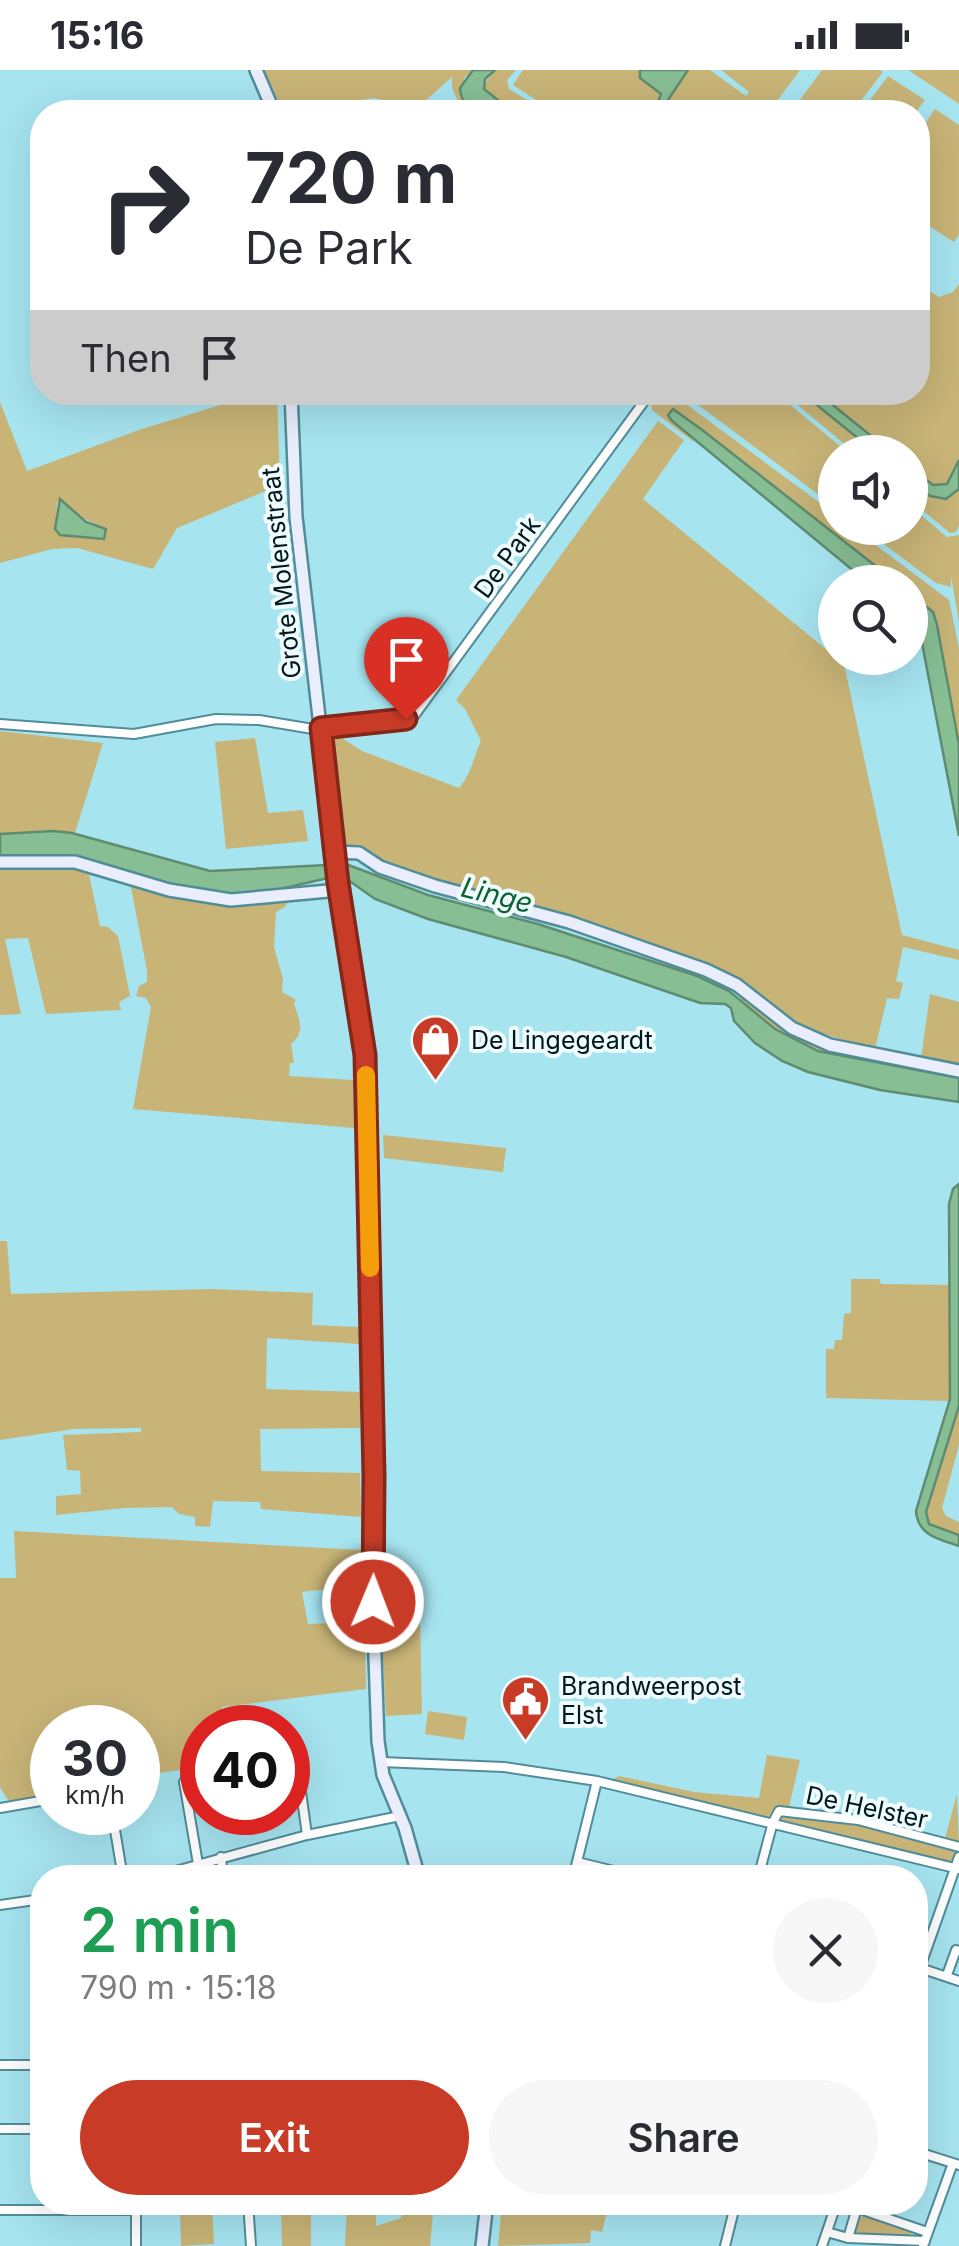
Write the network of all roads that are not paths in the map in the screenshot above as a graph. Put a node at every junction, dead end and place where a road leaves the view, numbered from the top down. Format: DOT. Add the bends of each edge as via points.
graph roads {
  1 [pos="256,70"];
  2 [pos="269,100"];
  3 [pos="290,405"];
  4 [pos="641,405"];
  5 [pos="0,724"];
  6 [pos="321,728"];
  7 [pos="335,856"];
  8 [pos="0,862"];
  9 [pos="339,886"];
  10 [pos="959,1070"];
  11 [pos="380,1762"];
  12 [pos="597,1781"];
  13 [pos="0,1795"];
  14 [pos="30,1804"];
  15 [pos="2,1808"];
  16 [pos="400,1816"];
  17 [pos="773,1822"];
  18 [pos="310,1834"];
  19 [pos="116,1835"];
  20 [pos="193,1835"];
  21 [pos="307,1835"];
  22 [pos="959,1847"];
  23 [pos="221,1857"];
  24 [pos="959,1857"];
  25 [pos="577,1862"];
  26 [pos="198,1864"];
  27 [pos="121,1865"];
  28 [pos="195,1865"];
  29 [pos="222,1865"];
  30 [pos="415,1865"];
  31 [pos="576,1865"];
  32 [pos="589,1865"];
  33 [pos="761,1865"];
  34 [pos="957,1868"];
  35 [pos="30,1900"];
  36 [pos="0,1905"];
  37 [pos="928,1946"];
  38 [pos="959,1950"];
  39 [pos="928,1970"];
  40 [pos="946,1976"];
  41 [pos="959,1981"];
  42 [pos="0,2065"];
  43 [pos="30,2065"];
  44 [pos="0,2129"];
  45 [pos="30,2129"];
  46 [pos="928,2155"];
  47 [pos="956,2164"];
  48 [pos="30,2209"];
  49 [pos="0,2210"];
  50 [pos="136,2215"];
  51 [pos="249,2215"];
  52 [pos="486,2215"];
  53 [pos="733,2215"];
  54 [pos="833,2215"];
  55 [pos="856,2215"];
  56 [pos="873,2215"];
  57 [pos="827,2232"];
  58 [pos="848,2238"];
  59 [pos="925,2240"];
  60 [pos="136,2246"];
  61 [pos="251,2246"];
  62 [pos="482,2246"];
  63 [pos="725,2246"];
  64 [pos="822,2246"];
  1 -- 2 [label="street"];
  3 -- 6 [label="street, Grote Molenstraat" via="292,488"];
  4 -- 6 [label="street, De Park" via="414,716"];
  5 -- 6 [label="street, De Park" via="134,734 232,718"];
  6 -- 7 [label="street, Grote Molenstraat"];
  7 -- 9 [label="street, Grote Molenstraat"];
  7 -- 10 [label="street" via="358,853 435,886 569,922 706,970 792,1028 830,1045"];
  8 -- 9 [label="street" via="75,862 231,900"];
  9 -- 11 [label="street, Grote Molenstraat" via="365,1055"];
  11 -- 12 [label="street, De Helster" via="504,1767"];
  11 -- 16 [label="street, Grote Molenstraat"];
  12 -- 17 [label="street, De Helster"];
  12 -- 25 [label="street"];
  13 -- 15 [label="street"];
  14 -- 15 [label="street"];
  16 -- 18 [label="street"];
  16 -- 30 [label="street, Grote Molenstraat"];
  17 -- 22 [label="street, De Helster" via="779,1811 820,1814"];
  17 -- 33 [label="street"];
  17 -- 34 [label="street, De Helster"];
  19 -- 27 [label="street"];
  20 -- 26 [label="street"];
  21 -- 23 [label="street"];
  23 -- 26 [label="street"];
  23 -- 29 [label="street"];
  24 -- 34 [label="street"];
  25 -- 31 [label="street"];
  25 -- 32 [label="street"];
  26 -- 28 [label="street"];
  34 -- 37 [label="street"];
  35 -- 36 [label="street"];
  38 -- 40 [label="street"];
  39 -- 40 [label="street"];
  40 -- 41 [label="street"];
  42 -- 43 [label="street"];
  44 -- 45 [label="street"];
  46 -- 47 [label="street"];
  47 -- 59 [label="street"];
  48 -- 49 [label="street"];
  50 -- 60 [label="street"];
  51 -- 61 [label="street"];
  52 -- 62 [label="street"];
  53 -- 63 [label="street"];
  54 -- 57 [label="street"];
  55 -- 58 [label="street"];
  56 -- 59 [label="street"];
  57 -- 58 [label="street"];
  57 -- 64 [label="street"];
  58 -- 59 [label="street"];
}
